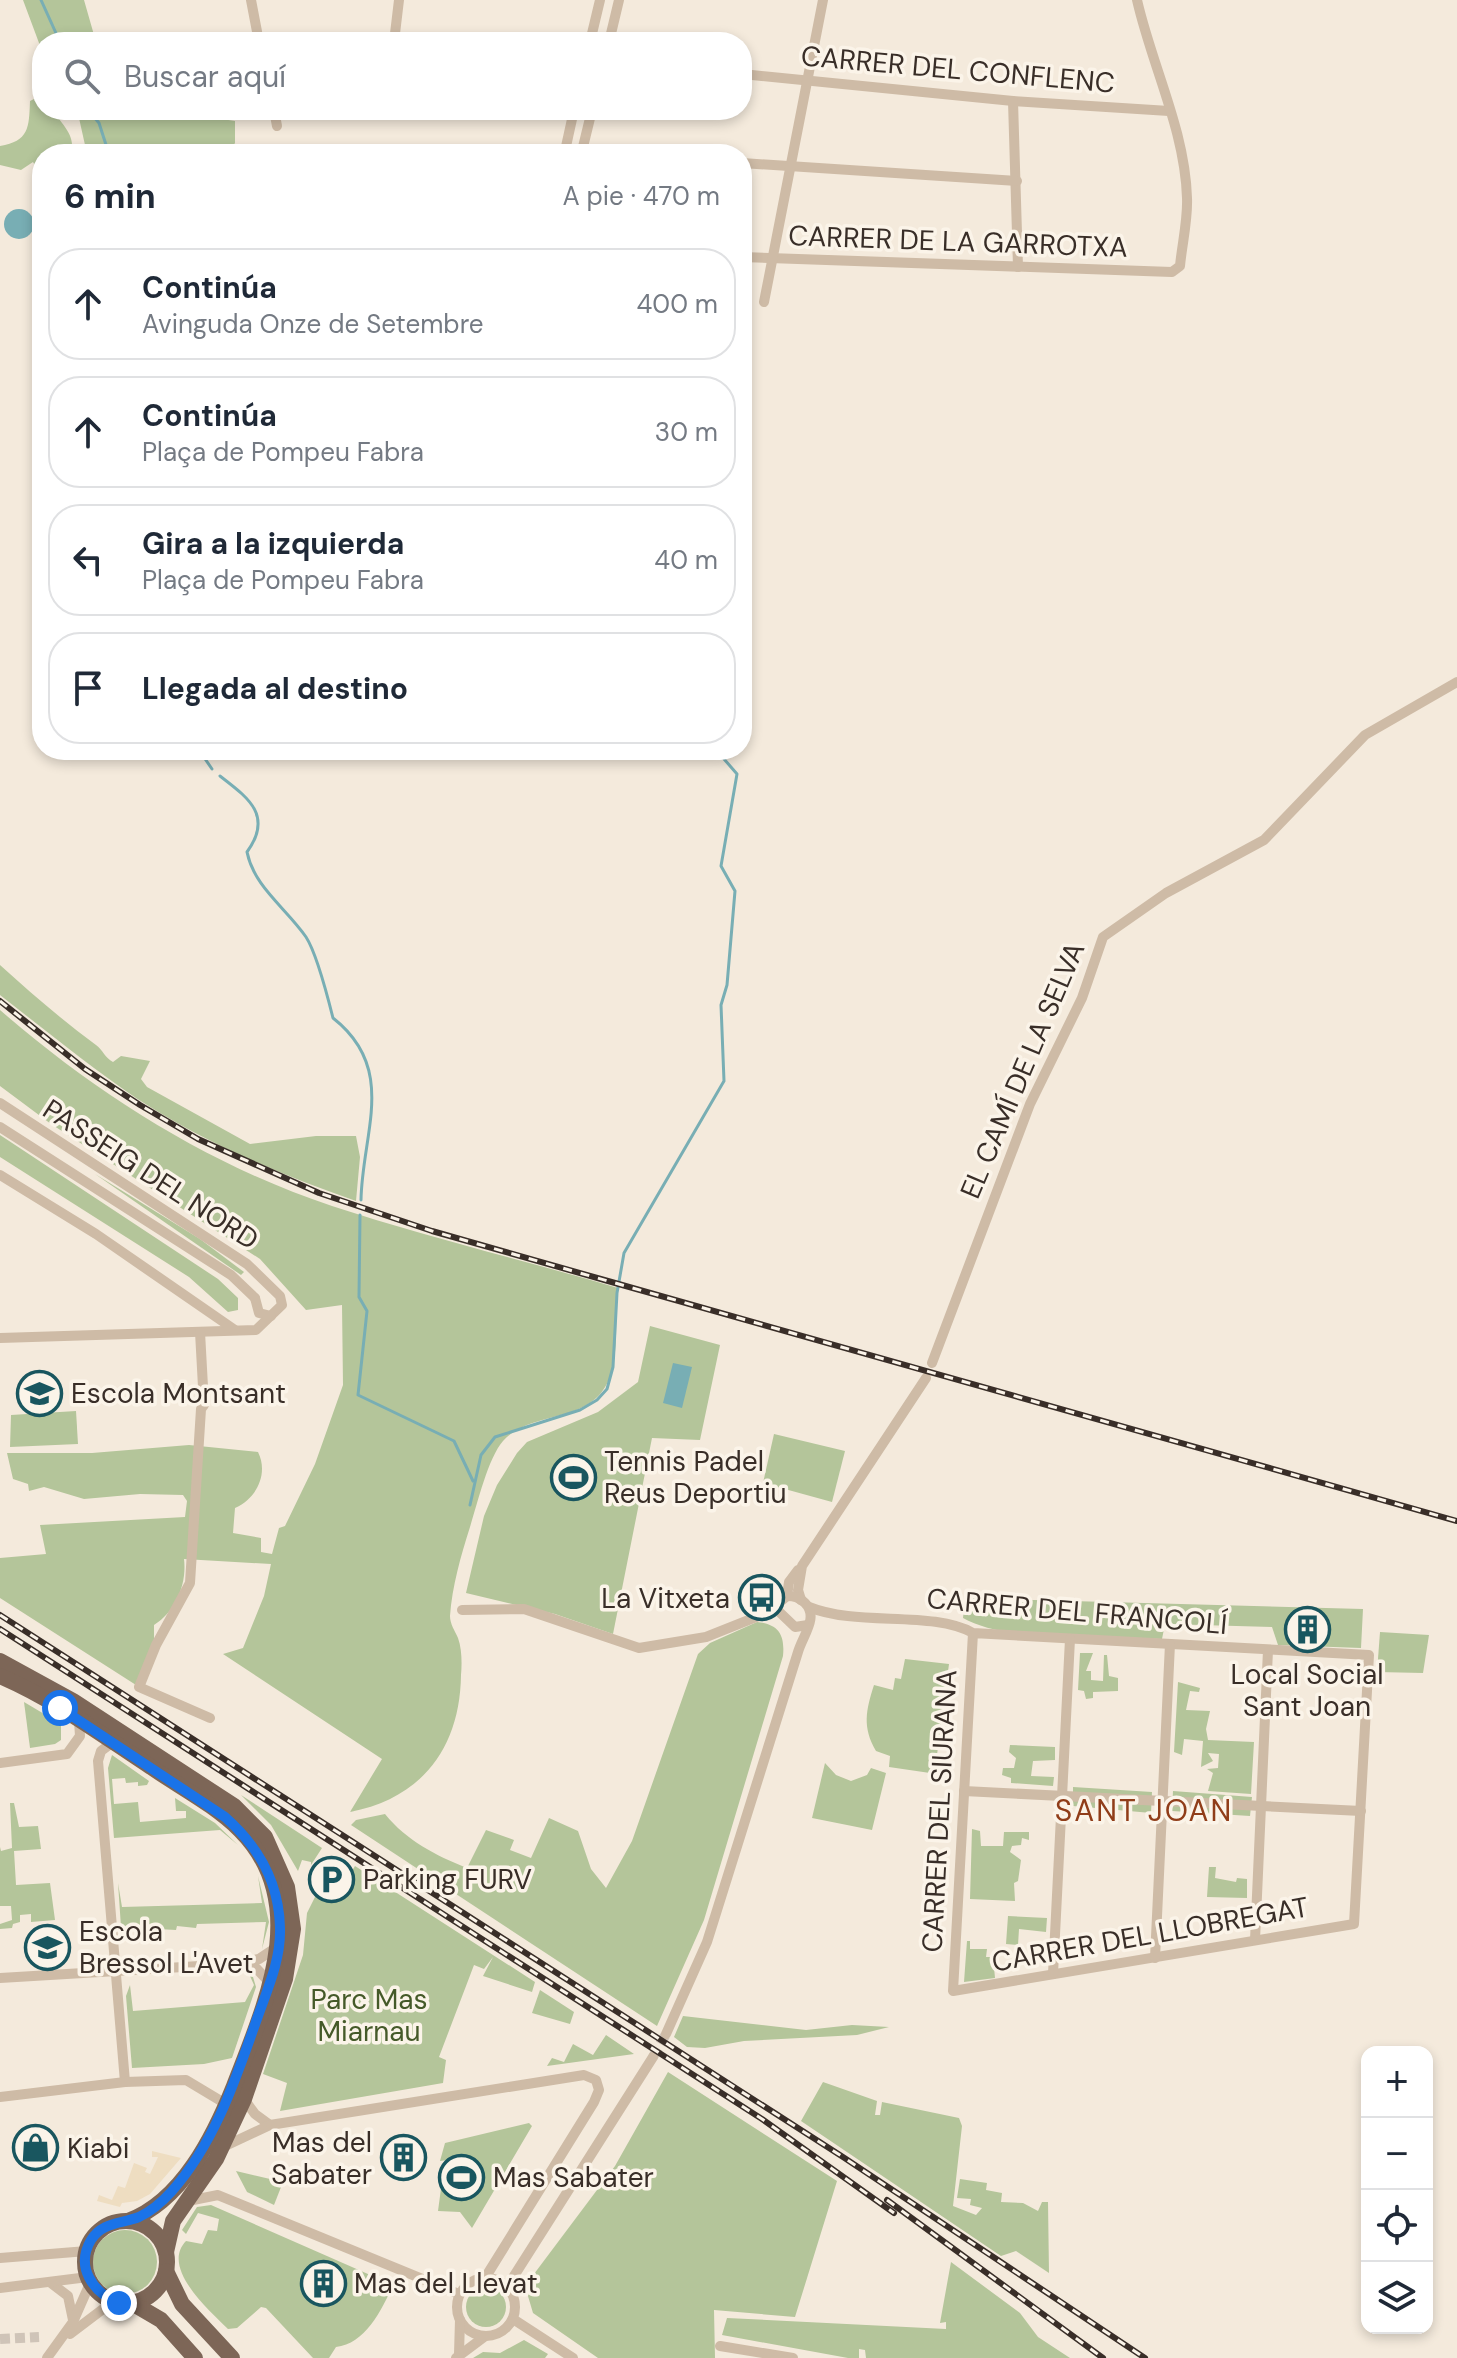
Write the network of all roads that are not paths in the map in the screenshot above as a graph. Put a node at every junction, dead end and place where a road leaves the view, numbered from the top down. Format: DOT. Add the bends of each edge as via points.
graph roads {
  1 [pos="251,0"];
  2 [pos="399,0"];
  3 [pos="600,0"];
  4 [pos="619,0"];
  5 [pos="823,0"];
  6 [pos="1137,0"];
  7 [pos="257,32"];
  8 [pos="395,32"];
  9 [pos="592,32"];
  10 [pos="611,32"];
  11 [pos="752,75"];
  12 [pos="808,80"];
  13 [pos="1013,101"];
  14 [pos="1169,111"];
  15 [pos="276,120"];
  16 [pos="572,120"];
  17 [pos="590,120"];
  18 [pos="277,126"];
  19 [pos="567,144"];
  20 [pos="584,144"];
  21 [pos="752,164"];
  22 [pos="791,166"];
  23 [pos="1017,181"];
  24 [pos="752,258"];
  25 [pos="772,260"];
  26 [pos="1018,267"];
  27 [pos="764,302"];
  28 [pos="1457,682"];
  29 [pos="0,1103"];
  30 [pos="0,1127"];
  31 [pos="0,1175"];
  32 [pos="273,1290"];
  33 [pos="255,1298"];
  34 [pos="271,1316"];
  35 [pos="235,1330"];
  36 [pos="200,1332"];
  37 [pos="0,1338"];
  38 [pos="932,1363"];
  39 [pos="926,1378"];
  40 [pos="802,1566"];
  41 [pos="805,1603"];
  42 [pos="778,1607"];
  43 [pos="462,1610"];
  44 [pos="830,1614"];
  45 [pos="810,1622"];
  46 [pos="795,1627"];
  47 [pos="973,1633"];
  48 [pos="1070,1639"];
  49 [pos="1170,1644"];
  50 [pos="1268,1650"];
  51 [pos="798,1652"];
  52 [pos="0,1661"];
  53 [pos="0,1676"];
  54 [pos="210,1718"];
  55 [pos="79,1721"];
  56 [pos="113,1742"];
  57 [pos="0,1763"];
  58 [pos="964,1791"];
  59 [pos="1062,1797"];
  60 [pos="1162,1802"];
  61 [pos="1262,1807"];
  62 [pos="1361,1811"];
  63 [pos="1255,1940"];
  64 [pos="280,1944"];
  65 [pos="1155,1958"];
  66 [pos="233,1964"];
  67 [pos="113,1972"];
  68 [pos="1053,1974"];
  69 [pos="0,1978"];
  70 [pos="270,1983"];
  71 [pos="953,1991"];
  72 [pos="666,2034"];
  73 [pos="653,2057"];
  74 [pos="125,2082"];
  75 [pos="0,2097"];
  76 [pos="244,2099"];
  77 [pos="226,2104"];
  78 [pos="270,2125"];
  79 [pos="223,2147"];
  80 [pos="188,2201"];
  81 [pos="128,2221"];
  82 [pos="87,2251"];
  83 [pos="166,2252"];
  84 [pos="0,2258"];
  85 [pos="166,2271"];
  86 [pos="485,2278"];
  87 [pos="89,2279"];
  88 [pos="51,2283"];
  89 [pos="507,2287"];
  90 [pos="0,2288"];
  91 [pos="459,2294"];
  92 [pos="125,2303"];
  93 [pos="513,2319"];
  94 [pos="460,2320"];
  95 [pos="73,2322"];
  96 [pos="484,2337"];
  97 [pos="62,2340"];
  98 [pos="720,2346"];
  99 [pos="457,2356"];
  100 [pos="48,2358"];
  101 [pos="195,2358"];
  102 [pos="232,2358"];
  103 [pos="573,2358"];
  104 [pos="793,2358"];
  1 -- 7 [label="street"];
  2 -- 8 [label="street"];
  3 -- 9 [label="street"];
  4 -- 10 [label="street"];
  5 -- 12 [label="street"];
  6 -- 14 [label="street"];
  11 -- 12 [label="street, CARRER DEL CONFLENC"];
  12 -- 13 [label="street, CARRER DEL CONFLENC"];
  12 -- 22 [label="street"];
  13 -- 14 [label="street, CARRER DEL CONFLENC"];
  13 -- 23 [label="street"];
  14 -- 26 [label="street, CARRER DE LA GARROTXA" via="1182,151 1187,200 1180,266 1172,272"];
  15 -- 18 [label="street"];
  16 -- 19 [label="street"];
  17 -- 20 [label="street"];
  21 -- 22 [label="street"];
  22 -- 23 [label="street"];
  22 -- 25 [label="street"];
  23 -- 26 [label="street"];
  24 -- 25 [label="street, CARRER DE LA GARROTXA"];
  25 -- 26 [label="street, CARRER DE LA GARROTXA"];
  25 -- 27 [label="street"];
  28 -- 38 [label="street, EL CAMÍ DE LA SELVA" via="1365,735 1264,840 1166,893 1103,937 1082,998 1030,1104"];
  29 -- 32 [label="street, PASSEIG DEL NORD" via="234,1255"];
  30 -- 33 [label="street, PASSEIG DEL NORD" via="231,1275"];
  31 -- 35 [label="street"];
  32 -- 33 [label="street" via="263,1290"];
  32 -- 34 [label="street" via="282,1305"];
  33 -- 34 [label="street" via="259,1313"];
  34 -- 35 [label="street" via="256,1330"];
  35 -- 36 [label="street"];
  36 -- 37 [label="street"];
  36 -- 54 [label="street" via="204,1405 190,1583 139,1687"];
  39 -- 40 [label="street"];
  40 -- 41 [label="street" via="798,1590"];
  40 -- 42 [label="street"];
  41 -- 42 [label="street, CARRER DEL FRANCOLÍ"];
  41 -- 44 [label="street, CARRER DEL FRANCOLÍ"];
  41 -- 45 [label="street"];
  42 -- 43 [label="street" via="706,1637 639,1648 524,1609"];
  42 -- 46 [label="street"];
  44 -- 45 [label="street, CARRER DEL FRANCOLÍ"];
  44 -- 47 [label="street, CARRER DEL FRANCOLÍ" via="958,1624"];
  45 -- 46 [label="street, CARRER DEL FRANCOLÍ"];
  45 -- 51 [label="street"];
  46 -- 51 [label="street"];
  47 -- 48 [label="street, CARRER DEL FRANCOLÍ"];
  47 -- 58 [label="street, CARRER DEL SIURANA"];
  48 -- 49 [label="street, CARRER DEL FRANCOLÍ"];
  48 -- 59 [label="street"];
  49 -- 50 [label="street, CARRER DEL FRANCOLÍ"];
  49 -- 60 [label="street"];
  50 -- 61 [label="street"];
  50 -- 62 [label="street, CARRER DEL FRANCOLÍ" via="1369,1655"];
  51 -- 72 [label="street" via="707,1942"];
  52 -- 76 [label="main road" via="73,1701 234,1806 265,1837 279,1861 292,1908 291,1954"];
  53 -- 55 [label="main road"];
  55 -- 56 [label="main road"];
  55 -- 57 [label="street" via="80,1736 67,1754"];
  56 -- 64 [label="main road" via="241,1831 268,1869 279,1910"];
  56 -- 67 [label="street" via="98,1761"];
  58 -- 59 [label="street"];
  58 -- 71 [label="street, CARRER DEL SIURANA"];
  59 -- 60 [label="street"];
  59 -- 68 [label="street"];
  60 -- 61 [label="street"];
  60 -- 65 [label="street"];
  61 -- 62 [label="street"];
  61 -- 63 [label="street"];
  62 -- 63 [label="street, CARRER DEL LLOBREGAT" via="1354,1924"];
  63 -- 65 [label="street, CARRER DEL LLOBREGAT"];
  64 -- 66 [label="street" via="267,1956"];
  64 -- 70 [label="main road"];
  65 -- 68 [label="street, CARRER DEL LLOBREGAT"];
  66 -- 67 [label="street"];
  66 -- 70 [label="street" via="256,1968"];
  67 -- 69 [label="street"];
  67 -- 74 [label="street"];
  68 -- 71 [label="street, CARRER DEL LLOBREGAT"];
  70 -- 77 [label="main road"];
  73 -- 89 [label="street"];
  74 -- 75 [label="street"];
  74 -- 77 [label="street" via="186,2080"];
  76 -- 78 [label="street"];
  76 -- 79 [label="main road"];
  77 -- 81 [label="main road" via="210,2138 173,2190 155,2208"];
  78 -- 79 [label="street"];
  78 -- 86 [label="street" via="584,2075 596,2080 599,2090"];
  79 -- 80 [label="main road"];
  80 -- 83 [label="main road" via="173,2221"];
  80 -- 91 [label="street" via="218,2195"];
  81 -- 82 [label="main road" via="102,2228"];
  81 -- 83 [label="main road" via="152,2230"];
  82 -- 84 [label="street"];
  82 -- 87 [label="main road"];
  83 -- 85 [label="main road"];
  85 -- 92 [label="main road" via="156,2291"];
  85 -- 102 [label="main road" via="182,2304"];
  86 -- 89 [label="street"];
  86 -- 91 [label="street"];
  87 -- 88 [label="street"];
  87 -- 92 [label="main road" via="106,2298"];
  87 -- 95 [label="street"];
  88 -- 90 [label="street"];
  88 -- 95 [label="street" via="68,2296"];
  89 -- 93 [label="street" via="516,2302"];
  91 -- 94 [label="street"];
  92 -- 97 [label="street" via="93,2315"];
  92 -- 101 [label="main road" via="161,2320"];
  93 -- 96 [label="street" via="505,2331"];
  93 -- 103 [label="street"];
  94 -- 96 [label="street"];
  94 -- 99 [label="street"];
  95 -- 97 [label="street"];
  96 -- 99 [label="street"];
  97 -- 100 [label="street"];
  98 -- 104 [label="street"];
}
